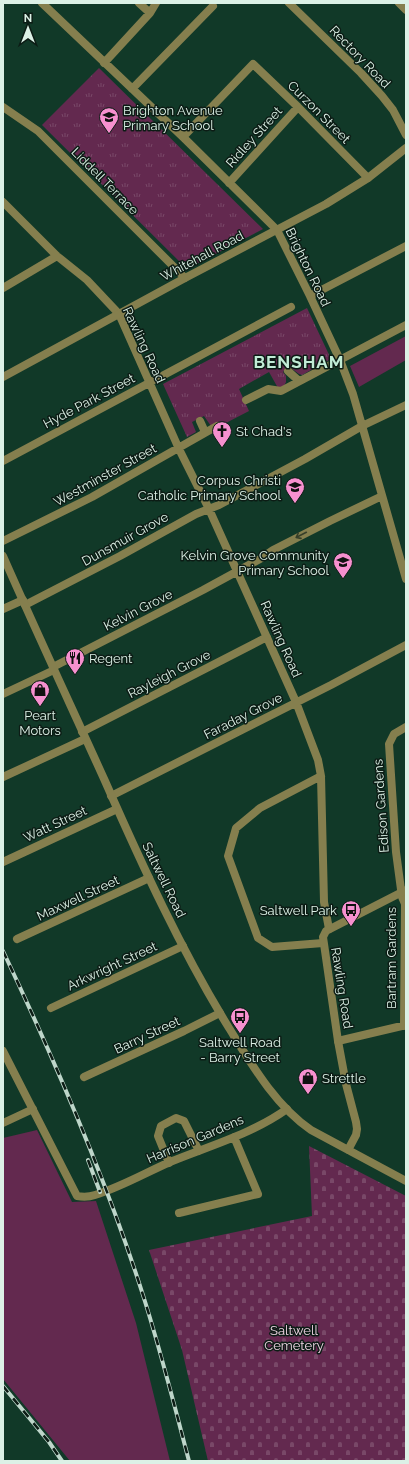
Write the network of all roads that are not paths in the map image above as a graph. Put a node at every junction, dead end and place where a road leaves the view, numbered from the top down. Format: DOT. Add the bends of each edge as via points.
graph roads {
  1 [pos="42,3"];
  2 [pos="139,3"];
  3 [pos="156,3"];
  4 [pos="289,3"];
  5 [pos="213,6"];
  6 [pos="150,14"];
  7 [pos="104,63"];
  8 [pos="132,89"];
  9 [pos="3,107"];
  10 [pos="298,107"];
  11 [pos="406,135"];
  12 [pos="183,137"];
  13 [pos="406,148"];
  14 [pos="368,178"];
  15 [pos="229,183"];
  16 [pos="4,205"];
  17 [pos="277,230"];
  18 [pos="406,246"];
  19 [pos="57,256"];
  20 [pos="185,278"];
  21 [pos="3,288"];
  22 [pos="310,296"];
  23 [pos="291,307"];
  24 [pos="119,314"];
  25 [pos="406,325"];
  26 [pos="340,360"];
  27 [pos="288,371"];
  28 [pos="3,377"];
  29 [pos="299,381"];
  30 [pos="149,382"];
  31 [pos="246,400"];
  32 [pos="406,405"];
  33 [pos="200,421"];
  34 [pos="217,426"];
  35 [pos="362,426"];
  36 [pos="206,432"];
  37 [pos="179,448"];
  38 [pos="3,461"];
  39 [pos="382,496"];
  40 [pos="209,509"];
  41 [pos="3,541"];
  42 [pos="3,556"];
  43 [pos="237,572"];
  44 [pos="406,579"];
  45 [pos="24,603"];
  46 [pos="3,609"];
  47 [pos="267,637"];
  48 [pos="406,645"];
  49 [pos="54,668"];
  50 [pos="3,694"];
  51 [pos="296,702"];
  52 [pos="406,727"];
  53 [pos="84,736"];
  54 [pos="321,776"];
  55 [pos="3,777"];
  56 [pos="111,796"];
  57 [pos="117,809"];
  58 [pos="3,862"];
  59 [pos="149,878"];
  60 [pos="404,891"];
  61 [pos="329,929"];
  62 [pos="17,939"];
  63 [pos="323,943"];
  64 [pos="183,946"];
  65 [pos="51,1008"];
  66 [pos="220,1013"];
  67 [pos="405,1025"];
  68 [pos="338,1041"];
  69 [pos="3,1051"];
  70 [pos="84,1077"];
  71 [pos="33,1110"];
  72 [pos="287,1110"];
  73 [pos="3,1124"];
  74 [pos="234,1137"];
  75 [pos="348,1150"];
  76 [pos="199,1151"];
  77 [pos="169,1163"];
  78 [pos="406,1181"];
  79 [pos="179,1213"];
  1 -- 7 [label="street, Brighton Road"];
  2 -- 6 [label="street"];
  3 -- 6 [label="street"];
  4 -- 11 [label="street, Rectory Road" via="382,96 393,110"];
  5 -- 8 [label="street"];
  6 -- 7 [label="street"];
  7 -- 8 [label="street, Brighton Road"];
  8 -- 12 [label="street, Brighton Road"];
  9 -- 20 [label="street, Liddell Terrace" via="38,131"];
  10 -- 12 [label="street, Curzon Street" via="253,64"];
  10 -- 14 [label="street, Curzon Street"];
  10 -- 15 [label="street, Ridley Street"];
  12 -- 15 [label="street, Brighton Road"];
  13 -- 14 [label="street, Whitehall Road"];
  14 -- 17 [label="street, Whitehall Road"];
  15 -- 17 [label="street, Brighton Road"];
  16 -- 19 [label="street, Rawling Road"];
  17 -- 20 [label="street, Whitehall Road"];
  17 -- 22 [label="street, Brighton Road"];
  18 -- 22 [label="street"];
  19 -- 21 [label="street"];
  19 -- 24 [label="street, Rawling Road" via="86,280"];
  20 -- 24 [label="street, Whitehall Road"];
  22 -- 26 [label="street, Brighton Road"];
  23 -- 30 [label="street, Hyde Park Street"];
  24 -- 28 [label="street, Whitehall Road"];
  24 -- 30 [label="street, Rawling Road"];
  25 -- 26 [label="street"];
  26 -- 29 [label="street"];
  26 -- 35 [label="street, Brighton Road"];
  27 -- 29 [label="street"];
  29 -- 31 [label="street" via="281,391 268,389"];
  30 -- 37 [label="street, Rawling Road"];
  30 -- 38 [label="street, Hyde Park Street"];
  32 -- 35 [label="street, Dunsmuir Grove"];
  33 -- 36 [label="street"];
  34 -- 36 [label="street, Westminster Street"];
  35 -- 39 [label="street, Brighton Road"];
  35 -- 40 [label="street, Dunsmuir Grove" via="305,460"];
  36 -- 37 [label="street, Westminster Street"];
  37 -- 40 [label="street, Rawling Road"];
  37 -- 41 [label="street, Westminster Street" via="92,497"];
  39 -- 43 [label="street, Kelvin Grove, one-way" via="273,550"];
  39 -- 44 [label="street, Brighton Road"];
  40 -- 43 [label="street, Rawling Road"];
  40 -- 45 [label="street, Dunsmuir Grove"];
  42 -- 45 [label="street, Saltwell Road"];
  43 -- 47 [label="street, Rawling Road"];
  43 -- 49 [label="street, Kelvin Grove"];
  45 -- 46 [label="street, Dunsmuir Grove"];
  45 -- 49 [label="street, Saltwell Road"];
  47 -- 51 [label="street, Rawling Road"];
  47 -- 53 [label="street, Rayleigh Grove"];
  48 -- 51 [label="street, Faraday Grove"];
  49 -- 50 [label="street, Kelvin Grove"];
  49 -- 53 [label="street, Saltwell Road"];
  51 -- 54 [label="street, Rawling Road" via="318,760"];
  51 -- 56 [label="street, Faraday Grove"];
  52 -- 60 [label="street, Edison Gardens" via="394,734 389,744 396,852 399,878"];
  53 -- 55 [label="street, Rayleigh Grove"];
  53 -- 56 [label="street, Saltwell Road"];
  54 -- 61 [label="street, Rawling Road" via="324,902"];
  54 -- 63 [label="street" via="260,808 236,828 228,856 258,938 272,947"];
  56 -- 57 [label="street, Saltwell Road"];
  57 -- 58 [label="street, Watt Street"];
  57 -- 59 [label="street, Saltwell Road"];
  59 -- 62 [label="street, Maxwell Street"];
  59 -- 64 [label="street, Saltwell Road"];
  60 -- 61 [label="street"];
  60 -- 67 [label="street, Bartram Gardens" via="402,897 405,904"];
  61 -- 63 [label="street, Rawling Road" via="324,933"];
  63 -- 68 [label="street, Rawling Road"];
  64 -- 65 [label="street, Arkwright Street"];
  64 -- 66 [label="street, Saltwell Road"];
  66 -- 70 [label="street, Barry Street"];
  66 -- 72 [label="street, Saltwell Road" via="258,1074"];
  67 -- 68 [label="street"];
  68 -- 75 [label="street, Rawling Road" via="357,1129"];
  69 -- 71 [label="street"];
  71 -- 73 [label="street"];
  71 -- 77 [label="street, Harrison Gardens" via="77,1196 95,1195"];
  72 -- 74 [label="street, Harrison Gardens"];
  72 -- 75 [label="street, Saltwell Road" via="311,1130"];
  74 -- 76 [label="street, Harrison Gardens"];
  74 -- 79 [label="street" via="258,1194"];
  75 -- 78 [label="street, Saltwell Road"];
  76 -- 77 [label="street, Harrison Gardens"];
  76 -- 77 [label="street" via="184,1121 176,1118 161,1126 158,1136"];
}
